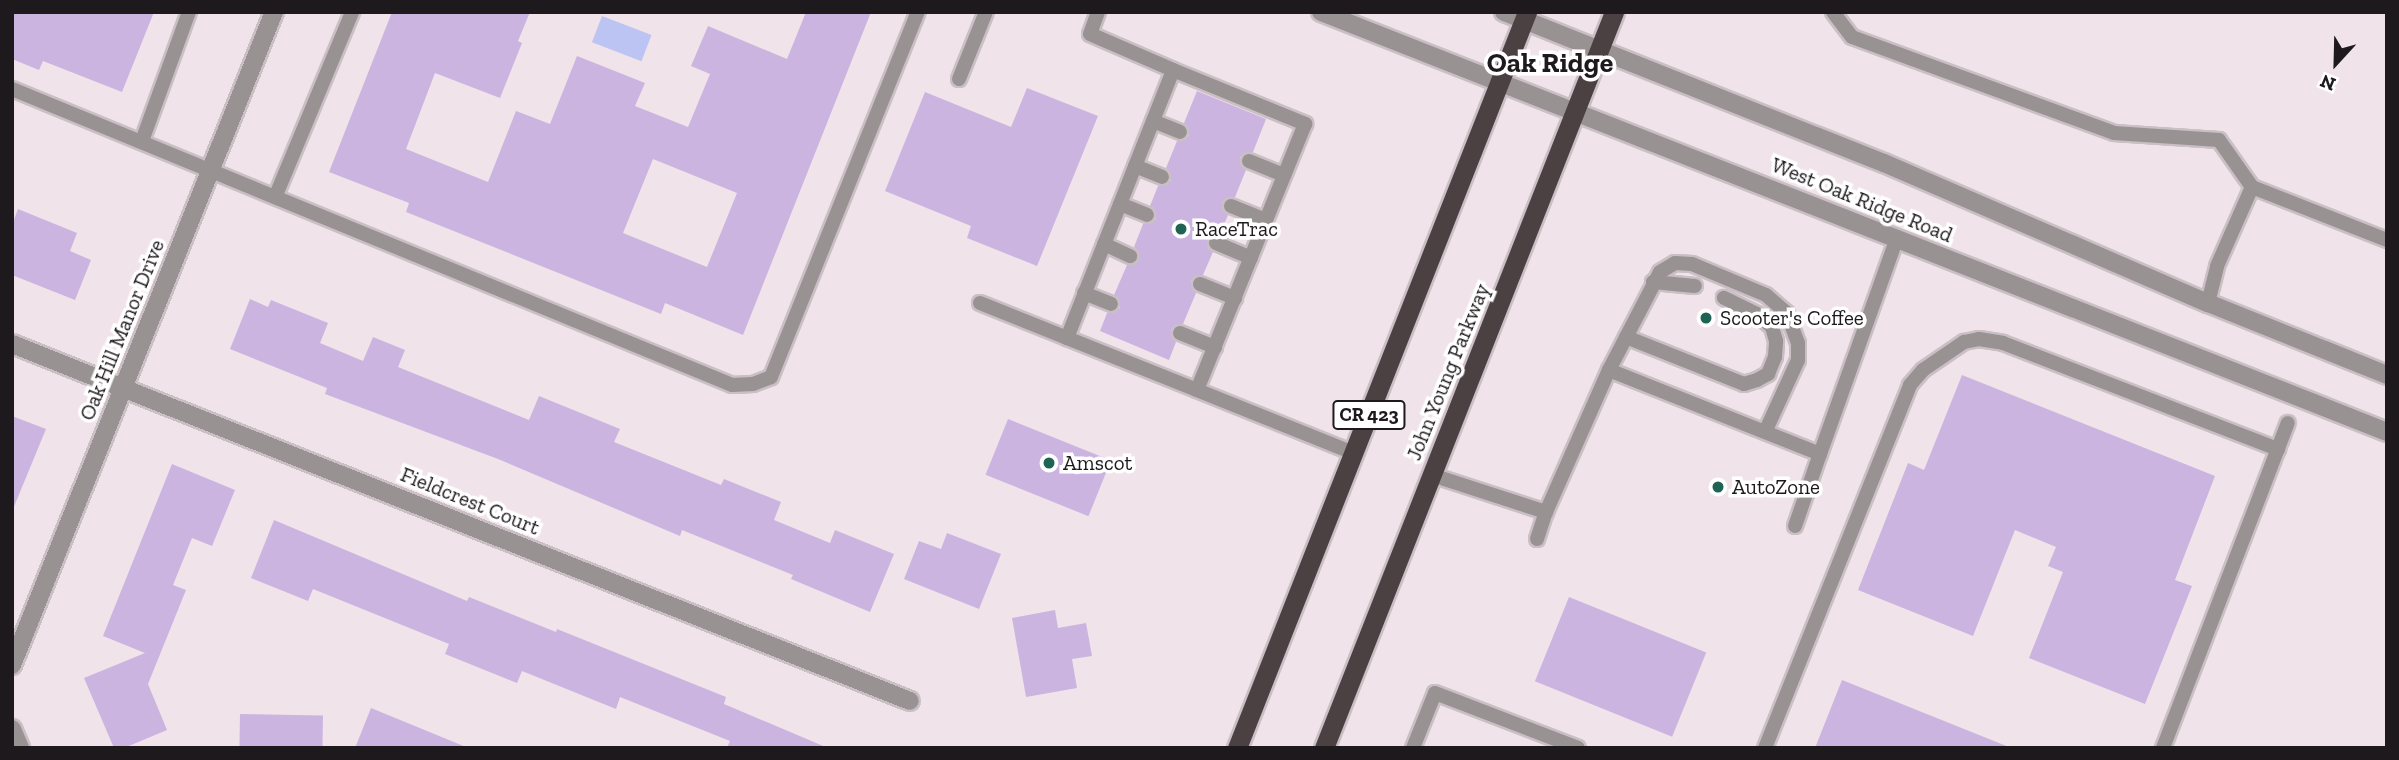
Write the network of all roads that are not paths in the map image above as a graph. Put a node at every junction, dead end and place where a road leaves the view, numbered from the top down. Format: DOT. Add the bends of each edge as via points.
graph roads {
  1 [pos="189,12"];
  2 [pos="274,12"];
  3 [pos="352,12"];
  4 [pos="918,12"];
  5 [pos="986,12"];
  6 [pos="1098,12"];
  7 [pos="1321,12"];
  8 [pos="1504,12"];
  9 [pos="1614,12"];
  10 [pos="1833,12"];
  11 [pos="1525,16"];
  12 [pos="1599,50"];
  13 [pos="1173,70"];
  14 [pos="960,79"];
  15 [pos="1499,82"];
  16 [pos="12,89"];
  17 [pos="1575,112"];
  18 [pos="1153,121"];
  19 [pos="1180,132"];
  20 [pos="142,141"];
  21 [pos="1249,161"];
  22 [pos="1135,166"];
  23 [pos="212,169"];
  24 [pos="1284,176"];
  25 [pos="1162,177"];
  26 [pos="2252,187"];
  27 [pos="276,195"];
  28 [pos="1120,204"];
  29 [pos="1231,206"];
  30 [pos="1147,215"];
  31 [pos="1266,220"];
  32 [pos="1897,238"];
  33 [pos="2387,240"];
  34 [pos="1216,243"];
  35 [pos="1104,244"];
  36 [pos="1130,256"];
  37 [pos="1251,258"];
  38 [pos="1653,282"];
  39 [pos="1200,284"];
  40 [pos="1695,286"];
  41 [pos="1084,293"];
  42 [pos="1235,298"];
  43 [pos="1724,298"];
  44 [pos="980,303"];
  45 [pos="2208,303"];
  46 [pos="1111,304"];
  47 [pos="1180,333"];
  48 [pos="1626,337"];
  49 [pos="1067,338"];
  50 [pos="12,344"];
  51 [pos="1215,347"];
  52 [pos="1609,370"];
  53 [pos="1768,374"];
  54 [pos="2387,375"];
  55 [pos="1789,382"];
  56 [pos="124,388"];
  57 [pos="1198,390"];
  58 [pos="2288,423"];
  59 [pos="1765,432"];
  60 [pos="2387,432"];
  61 [pos="2278,449"];
  62 [pos="1354,453"];
  63 [pos="1820,454"];
  64 [pos="1432,475"];
  65 [pos="1546,512"];
  66 [pos="1795,526"];
  67 [pos="1537,539"];
  68 [pos="12,664"];
  69 [pos="910,701"];
  70 [pos="12,729"];
  71 [pos="20,748"];
  72 [pos="1237,748"];
  73 [pos="1324,748"];
  74 [pos="1413,748"];
  75 [pos="1578,748"];
  76 [pos="1765,748"];
  77 [pos="2163,748"];
  1 -- 20 [label="lane"];
  2 -- 23 [label="street, Oak Hill Manor Drive"];
  3 -- 27 [label="lane"];
  4 -- 27 [label="lane" via="771,377 753,384 732,385"];
  5 -- 14 [label="lane"];
  6 -- 13 [label="lane" via="1090,34"];
  7 -- 15 [label="street, West Oak Ridge Road"];
  8 -- 11 [label="street, West Oak Ridge Road"];
  9 -- 12 [label="highway, John Young Parkway"];
  10 -- 26 [label="lane" via="1852,37 2114,133 2218,140"];
  11 -- 12 [label="street, West Oak Ridge Road"];
  11 -- 15 [label="highway, CR 423"];
  12 -- 17 [label="highway, John Young Parkway"];
  12 -- 45 [label="street, West Oak Ridge Road" via="1884,163"];
  13 -- 18 [label="lane"];
  13 -- 24 [label="lane" via="1305,124"];
  15 -- 17 [label="street, West Oak Ridge Road"];
  15 -- 62 [label="highway, CR 423"];
  16 -- 20 [label="lane"];
  17 -- 32 [label="street, West Oak Ridge Road"];
  17 -- 64 [label="highway, John Young Parkway"];
  18 -- 19 [label="lane"];
  18 -- 22 [label="lane"];
  20 -- 23 [label="lane"];
  21 -- 24 [label="lane"];
  22 -- 25 [label="lane"];
  22 -- 28 [label="lane"];
  23 -- 27 [label="lane"];
  23 -- 56 [label="street, Oak Hill Manor Drive"];
  24 -- 31 [label="lane"];
  26 -- 33 [label="lane"];
  26 -- 45 [label="lane" via="2217,267"];
  28 -- 30 [label="lane"];
  28 -- 35 [label="lane"];
  29 -- 31 [label="lane"];
  31 -- 37 [label="lane"];
  32 -- 60 [label="street, West Oak Ridge Road"];
  32 -- 63 [label="lane"];
  34 -- 37 [label="lane"];
  35 -- 36 [label="lane"];
  35 -- 41 [label="lane"];
  37 -- 42 [label="lane"];
  38 -- 40 [label="lane"];
  38 -- 48 [label="lane"];
  38 -- 55 [label="lane" via="1675,263 1692,264 1766,295 1787,313 1798,343 1798,360"];
  39 -- 42 [label="lane"];
  41 -- 46 [label="lane"];
  41 -- 49 [label="lane"];
  42 -- 51 [label="lane"];
  43 -- 53 [label="lane" via="1757,313 1772,327 1775,357"];
  44 -- 49 [label="lane"];
  45 -- 54 [label="street, West Oak Ridge Road"];
  47 -- 51 [label="lane"];
  48 -- 52 [label="lane"];
  48 -- 53 [label="lane" via="1744,384"];
  49 -- 57 [label="lane"];
  50 -- 56 [label="street, Fieldcrest Court"];
  51 -- 57 [label="lane"];
  52 -- 59 [label="lane"];
  52 -- 65 [label="lane"];
  53 -- 55 [label="lane"];
  55 -- 59 [label="lane"];
  56 -- 68 [label="street, Oak Hill Manor Drive"];
  56 -- 69 [label="street, Fieldcrest Court"];
  57 -- 62 [label="lane"];
  58 -- 61 [label="lane"];
  59 -- 63 [label="lane"];
  61 -- 76 [label="lane" via="2003,343 1964,342 1923,370 1910,385"];
  61 -- 77 [label="lane"];
  62 -- 72 [label="highway, CR 423"];
  63 -- 66 [label="lane"];
  64 -- 65 [label="lane"];
  64 -- 73 [label="highway, John Young Parkway"];
  65 -- 67 [label="lane"];
  70 -- 71 [label="street"];
  74 -- 75 [label="lane" via="1435,693"];
}
